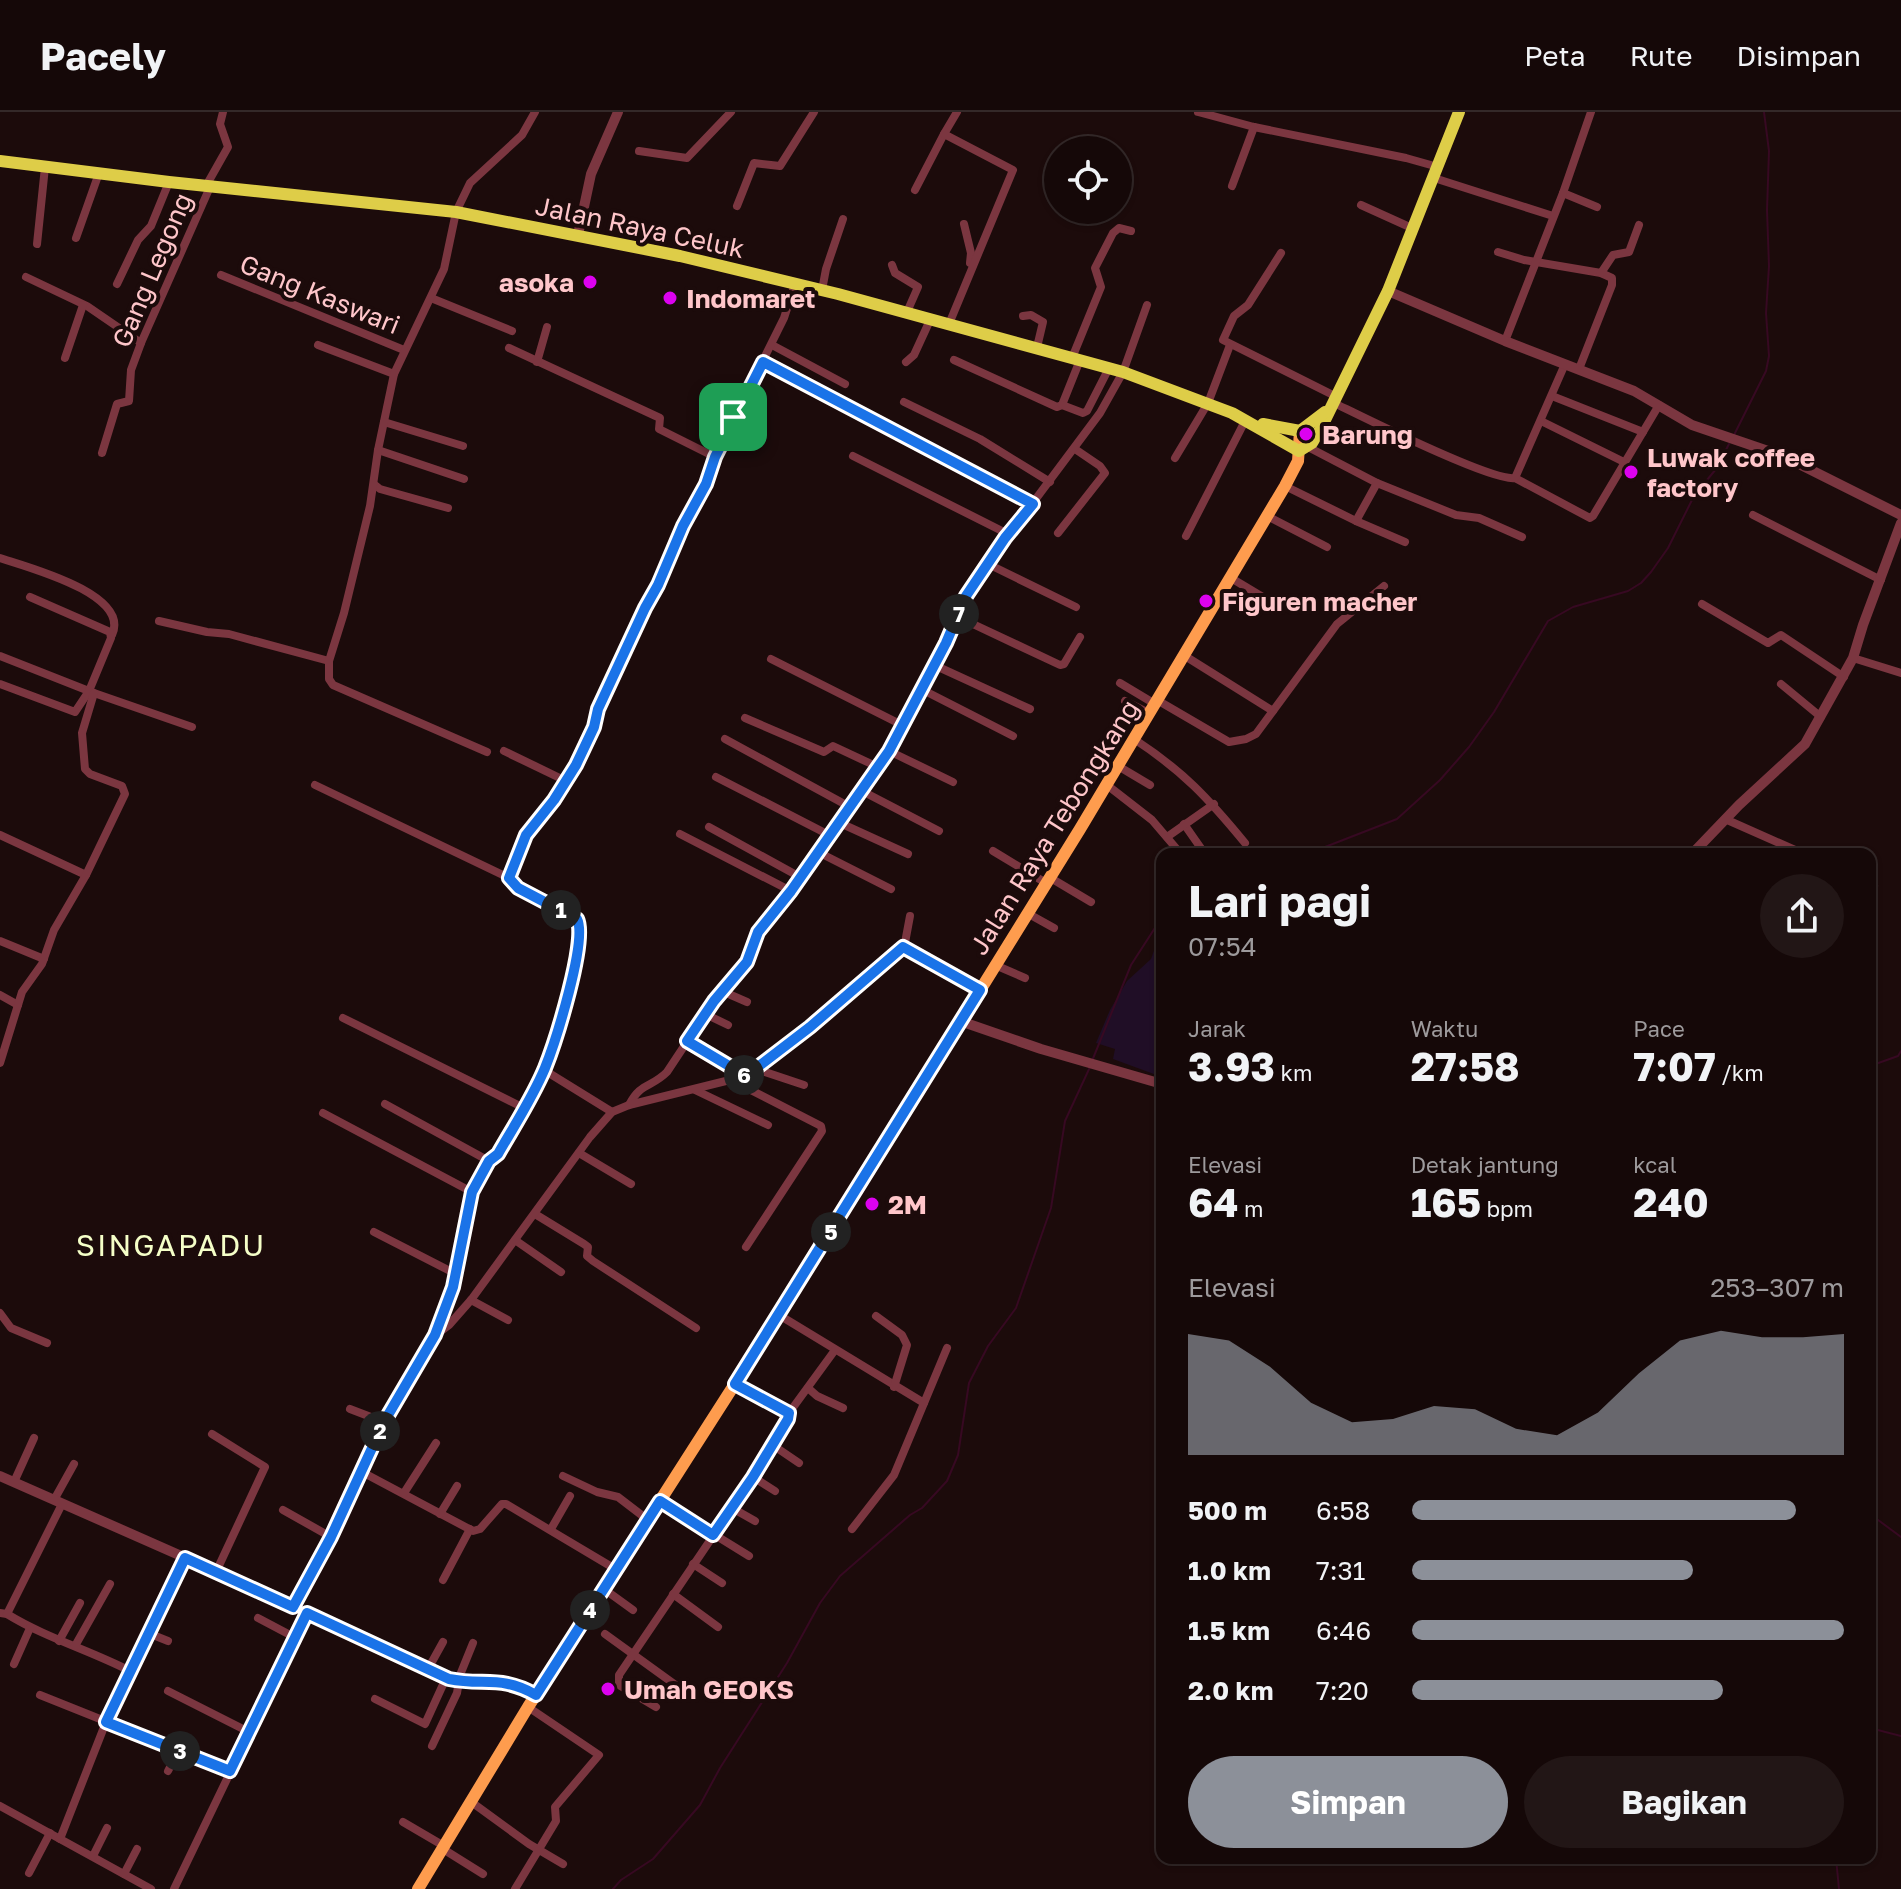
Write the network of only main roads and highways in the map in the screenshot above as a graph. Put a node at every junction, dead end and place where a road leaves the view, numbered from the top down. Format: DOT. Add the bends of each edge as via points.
graph roads {
  1 [pos="1459,112"];
  2 [pos="0,161"];
  3 [pos="1334,403"];
  4 [pos="1249,420"];
  5 [pos="1300,431"];
  6 [pos="1303,449"];
  7 [pos="418,1889"];
  1 -- 3 [label="highway" via="1388,291"];
  2 -- 4 [label="highway, Jalan Raya Celuk" via="456,212 578,235 941,321 1123,372"];
  3 -- 5 [label="highway"];
  3 -- 6 [label="highway"];
  4 -- 5 [label="highway, Jalan Raya Celuk"];
  4 -- 6 [label="highway, Jalan Raya Celuk"];
  5 -- 6 [label="main road, Jalan Raya Tebongkang"];
  6 -- 7 [label="main road, Jalan Raya Tebongkang" via="1107,785"];
}
